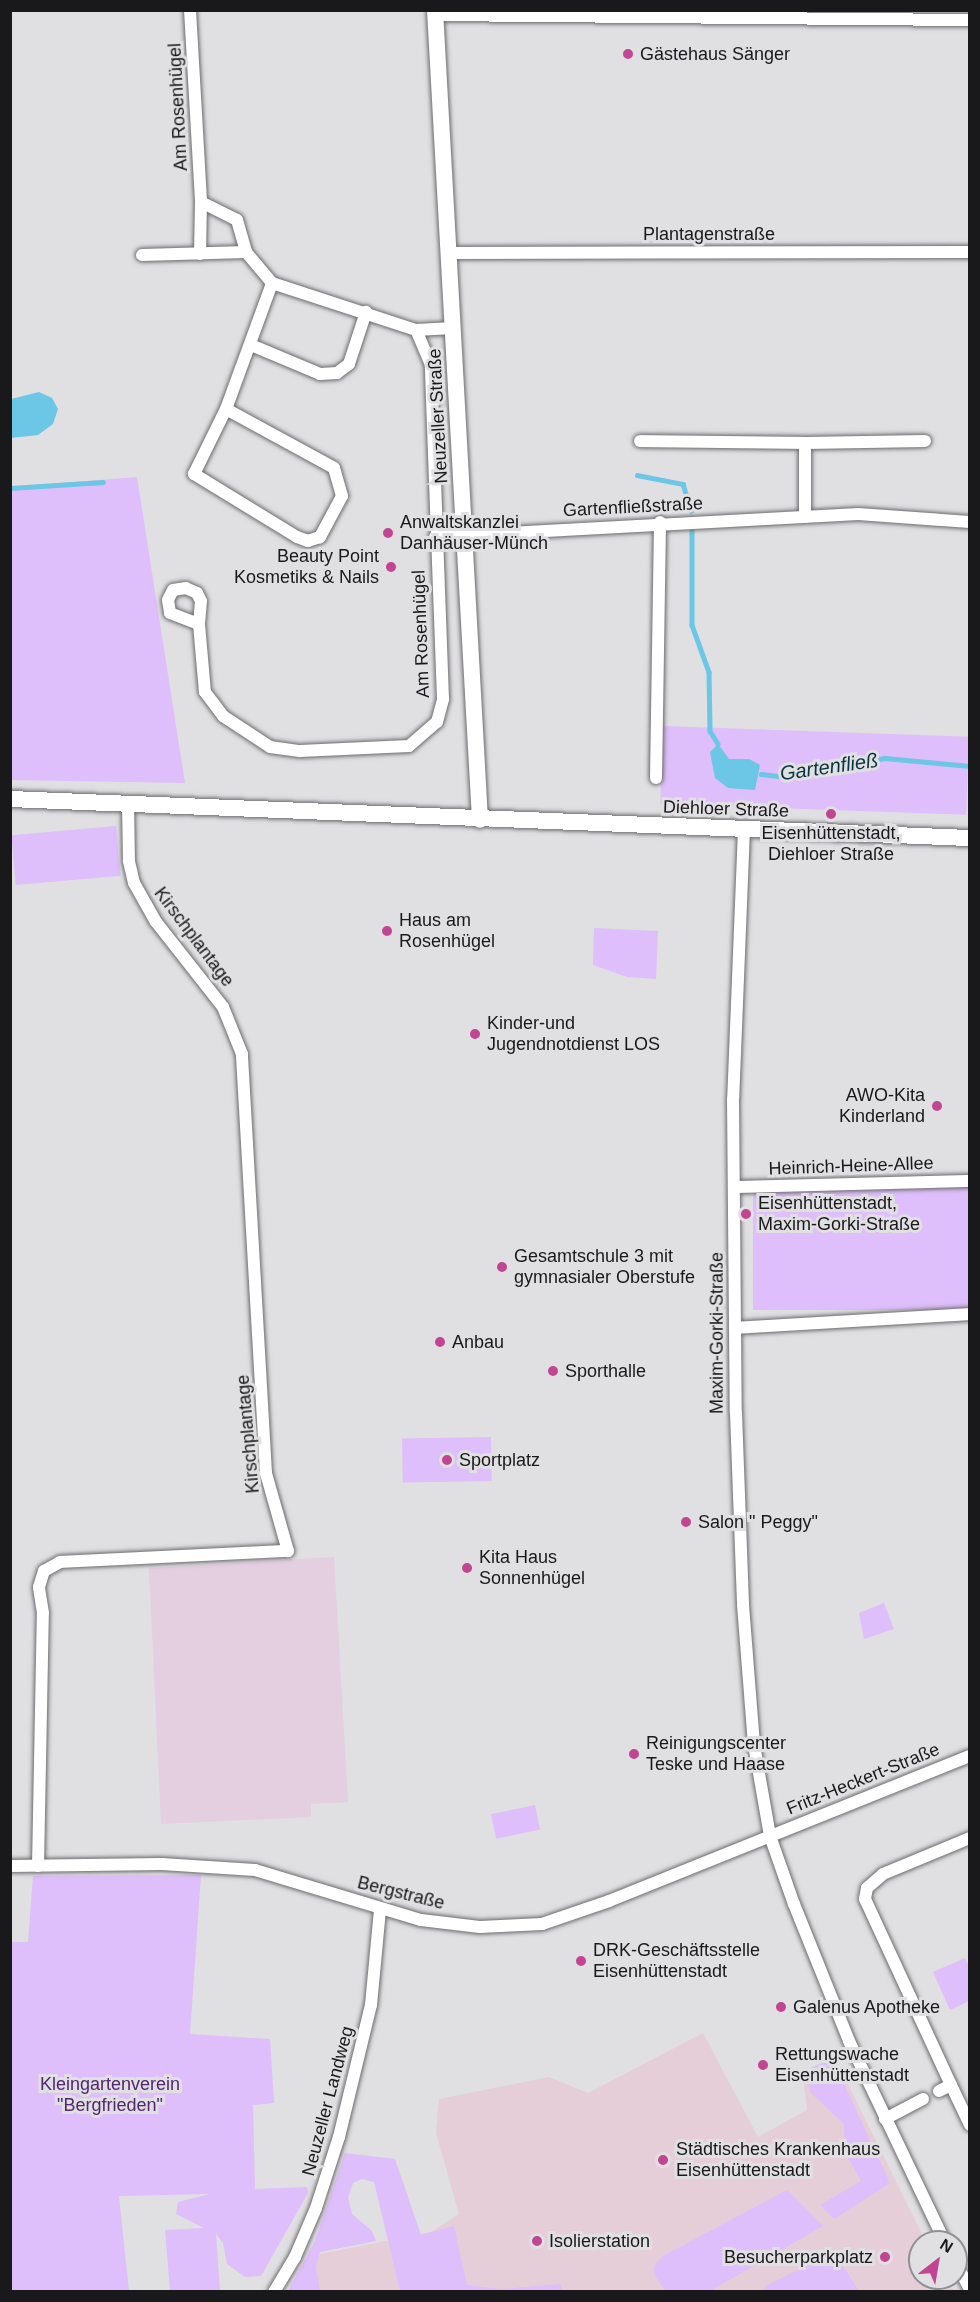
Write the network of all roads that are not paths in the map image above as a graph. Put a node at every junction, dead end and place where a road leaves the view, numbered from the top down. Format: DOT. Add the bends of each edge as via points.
graph roads {
  1 [pos="190,10"];
  2 [pos="435,13"];
  3 [pos="681,13"];
  4 [pos="969,20"];
  5 [pos="201,202"];
  6 [pos="246,252"];
  7 [pos="449,252"];
  8 [pos="969,252"];
  9 [pos="200,254"];
  10 [pos="142,255"];
  11 [pos="272,283"];
  12 [pos="366,312"];
  13 [pos="453,328"];
  14 [pos="416,330"];
  15 [pos="251,345"];
  16 [pos="226,409"];
  17 [pos="640,441"];
  18 [pos="925,441"];
  19 [pos="805,443"];
  20 [pos="805,517"];
  21 [pos="660,522"];
  22 [pos="969,522"];
  23 [pos="464,536"];
  24 [pos="435,537"];
  25 [pos="199,624"];
  26 [pos="656,778"];
  27 [pos="10,799"];
  28 [pos="128,803"];
  29 [pos="480,820"];
  30 [pos="744,829"];
  31 [pos="969,838"];
  32 [pos="969,1181"];
  33 [pos="734,1187"];
  34 [pos="969,1314"];
  35 [pos="735,1328"];
  36 [pos="969,1756"];
  37 [pos="770,1836"];
  38 [pos="969,1838"];
  39 [pos="10,1866"];
  40 [pos="38,1866"];
  41 [pos="380,1909"];
  42 [pos="923,2099"];
  43 [pos="885,2119"];
  44 [pos="969,2125"];
  45 [pos="939,2230"];
  46 [pos="274,2292"];
  1 -- 5 [label="street, Am Rosenhügel"];
  2 -- 3 [label="street"];
  2 -- 7 [label="main road, Neuzeller Straße"];
  3 -- 4 [label="street"];
  5 -- 6 [label="street" via="237,220"];
  5 -- 9 [label="street, Am Rosenhügel"];
  6 -- 9 [label="street"];
  6 -- 11 [label="street"];
  7 -- 8 [label="street, Plantagenstraße"];
  7 -- 13 [label="main road, Neuzeller Straße"];
  9 -- 10 [label="street"];
  11 -- 12 [label="street"];
  11 -- 15 [label="street"];
  12 -- 14 [label="street"];
  12 -- 15 [label="street" via="349,364 337,373 320,374"];
  13 -- 14 [label="street"];
  13 -- 23 [label="main road, Neuzeller Straße"];
  14 -- 24 [label="street, Am Rosenhügel" via="431,364"];
  15 -- 16 [label="street"];
  16 -- 16 [label="street" via="194,474 297,537 308,541 320,537 342,496 334,468"];
  17 -- 19 [label="street"];
  18 -- 19 [label="street"];
  19 -- 20 [label="street"];
  20 -- 21 [label="street, Gartenfließstraße"];
  20 -- 22 [label="street, Gartenfließstraße" via="858,514"];
  21 -- 23 [label="street, Gartenfließstraße"];
  21 -- 26 [label="street, Diehloer Straße"];
  23 -- 24 [label="street"];
  23 -- 29 [label="main road, Neuzeller Straße"];
  24 -- 25 [label="street, Am Rosenhügel" via="443,699 437,722 409,746 300,751 270,747 247,735 223,716 205,692"];
  27 -- 28 [label="main road, Diehloer Straße"];
  28 -- 29 [label="main road, Diehloer Straße"];
  28 -- 40 [label="street, Kirschplantage" via="129,861 134,883 156,922 223,1007 242,1054 266,1473 288,1551 60,1562 44,1571 39,1587 43,1613"];
  29 -- 30 [label="main road, Diehloer Straße"];
  30 -- 31 [label="main road, Diehloer Straße"];
  30 -- 33 [label="street, Maxim-Gorki-Straße"];
  32 -- 33 [label="street, Heinrich-Heine-Allee"];
  33 -- 35 [label="street, Maxim-Gorki-Straße"];
  34 -- 35 [label="street"];
  35 -- 37 [label="street, Maxim-Gorki-Straße" via="745,1646 754,1745"];
  36 -- 37 [label="street, Fritz-Heckert-Straße"];
  37 -- 41 [label="street, Bergstraße" via="542,1924 480,1927 440,1923"];
  37 -- 43 [label="street, Maxim-Gorki-Straße" via="828,1990"];
  38 -- 44 [label="street" via="883,1874 867,1888 865,1899 945,2088"];
  39 -- 40 [label="street, Bergstraße"];
  40 -- 41 [label="street, Bergstraße" via="162,1864 255,1870"];
  41 -- 46 [label="street, Neuzeller Landweg" via="371,2005 339,2137 316,2208 295,2257"];
  42 -- 43 [label="street"];
  43 -- 45 [label="street, Maxim-Gorki-Straße"];
}
